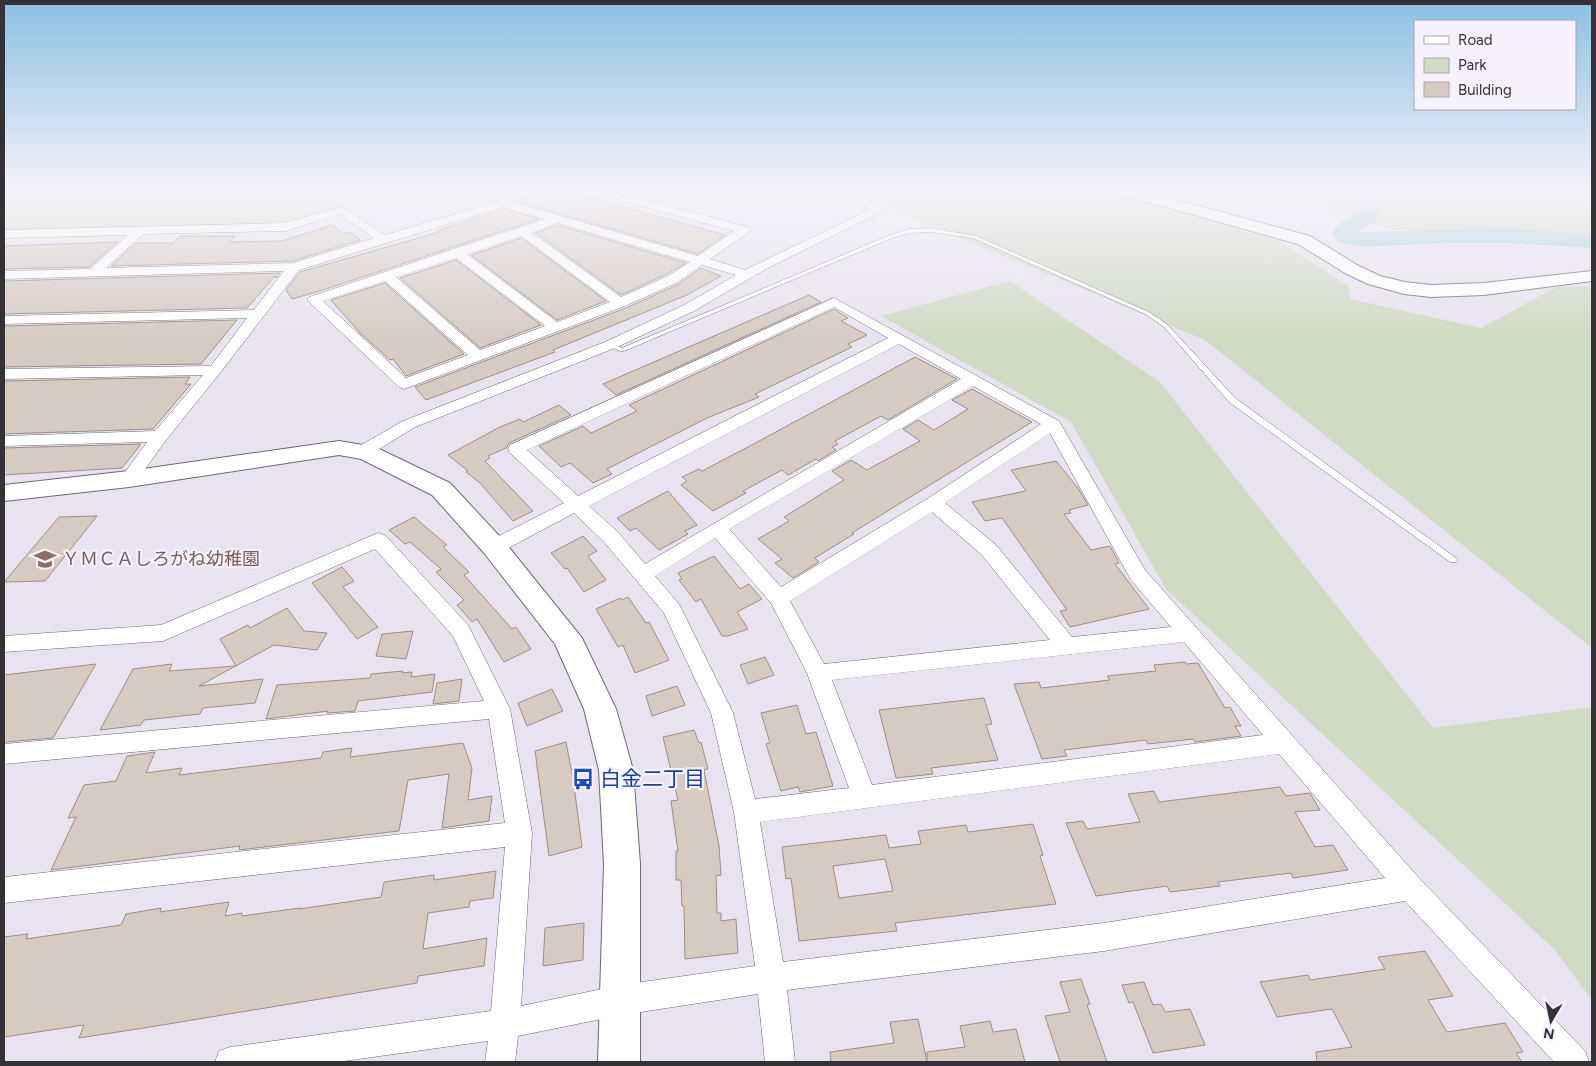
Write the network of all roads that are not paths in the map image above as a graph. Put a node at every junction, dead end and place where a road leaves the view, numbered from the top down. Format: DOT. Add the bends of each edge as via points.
graph roads {
  1 [pos="129,240"];
  2 [pos="381,240"];
  3 [pos="499,240"];
  4 [pos="534,240"];
  5 [pos="626,240"];
  6 [pos="731,240"];
  7 [pos="817,240"];
  8 [pos="883,240"];
  9 [pos="980,240"];
  10 [pos="1303,240"];
  11 [pos="458,253"];
  12 [pos="701,262"];
  13 [pos="294,267"];
  14 [pos="93,272"];
  15 [pos="746,274"];
  16 [pos="4,275"];
  17 [pos="387,276"];
  18 [pos="1592,276"];
  19 [pos="620,303"];
  20 [pos="258,314"];
  21 [pos="4,320"];
  22 [pos="555,327"];
  23 [pos="900,338"];
  24 [pos="610,345"];
  25 [pos="478,356"];
  26 [pos="215,370"];
  27 [pos="4,374"];
  28 [pos="973,379"];
  29 [pos="1053,424"];
  30 [pos="160,436"];
  31 [pos="4,441"];
  32 [pos="362,452"];
  33 [pos="129,479"];
  34 [pos="4,493"];
  35 [pos="933,503"];
  36 [pos="576,504"];
  37 [pos="717,528"];
  38 [pos="494,547"];
  39 [pos="1453,560"];
  40 [pos="642,574"];
  41 [pos="779,598"];
  42 [pos="1188,633"];
  43 [pos="4,644"];
  44 [pos="1068,647"];
  45 [pos="818,673"];
  46 [pos="499,709"];
  47 [pos="1284,743"];
  48 [pos="4,754"];
  49 [pos="865,797"];
  50 [pos="746,812"];
  51 [pos="519,833"];
  52 [pos="1410,887"];
  53 [pos="4,890"];
  54 [pos="771,978"];
  55 [pos="621,1000"];
  56 [pos="505,1024"];
  57 [pos="230,1062"];
  58 [pos="500,1062"];
  59 [pos="619,1062"];
  60 [pos="780,1062"];
  61 [pos="1574,1062"];
  1 -- 14 [label="street"];
  2 -- 13 [label="street"];
  3 -- 11 [label="street"];
  4 -- 19 [label="street"];
  5 -- 12 [label="street"];
  6 -- 12 [label="street"];
  7 -- 15 [label="street"];
  8 -- 24 [label="lane" via="622,350"];
  9 -- 39 [label="lane" via="1147,313 1166,326 1232,400"];
  10 -- 18 [label="street" via="1374,280 1404,288 1431,291 1484,289"];
  11 -- 17 [label="street"];
  11 -- 22 [label="street"];
  12 -- 15 [label="street"];
  12 -- 19 [label="street" via="673,279"];
  13 -- 14 [label="street"];
  13 -- 20 [label="street"];
  14 -- 16 [label="street"];
  15 -- 24 [label="street" via="712,296"];
  17 -- 25 [label="street"];
  17 -- 25 [label="street" via="314,300 404,384"];
  19 -- 22 [label="street"];
  20 -- 21 [label="street"];
  20 -- 26 [label="street"];
  22 -- 25 [label="street"];
  23 -- 28 [label="street"];
  23 -- 36 [label="street"];
  23 -- 36 [label="street" via="834,302 516,449"];
  24 -- 32 [label="street" via="409,424"];
  26 -- 27 [label="street"];
  26 -- 30 [label="street"];
  28 -- 29 [label="street"];
  28 -- 37 [label="street"];
  29 -- 35 [label="street"];
  29 -- 42 [label="street" via="1138,575"];
  30 -- 31 [label="street"];
  30 -- 33 [label="street"];
  32 -- 33 [label="street" via="340,448"];
  32 -- 38 [label="street" via="441,489"];
  33 -- 34 [label="street"];
  35 -- 41 [label="street"];
  35 -- 44 [label="street" via="989,550"];
  36 -- 38 [label="street"];
  36 -- 40 [label="street" via="611,537"];
  37 -- 40 [label="street"];
  37 -- 41 [label="street"];
  38 -- 55 [label="street" via="567,638 600,709 616,770 622,864"];
  40 -- 50 [label="street" via="672,609 722,713"];
  41 -- 45 [label="street"];
  42 -- 44 [label="street"];
  42 -- 47 [label="street"];
  43 -- 46 [label="street" via="163,633 378,540 461,631"];
  44 -- 45 [label="street"];
  45 -- 49 [label="street"];
  46 -- 48 [label="street"];
  46 -- 51 [label="street"];
  47 -- 49 [label="street"];
  47 -- 52 [label="street"];
  49 -- 50 [label="street"];
  50 -- 54 [label="street"];
  51 -- 53 [label="street"];
  51 -- 56 [label="street"];
  52 -- 54 [label="street" via="1104,937"];
  52 -- 61 [label="street"];
  54 -- 55 [label="street"];
  54 -- 60 [label="street"];
  55 -- 56 [label="street"];
  55 -- 59 [label="street"];
  56 -- 57 [label="street"];
  56 -- 58 [label="street"];
}
